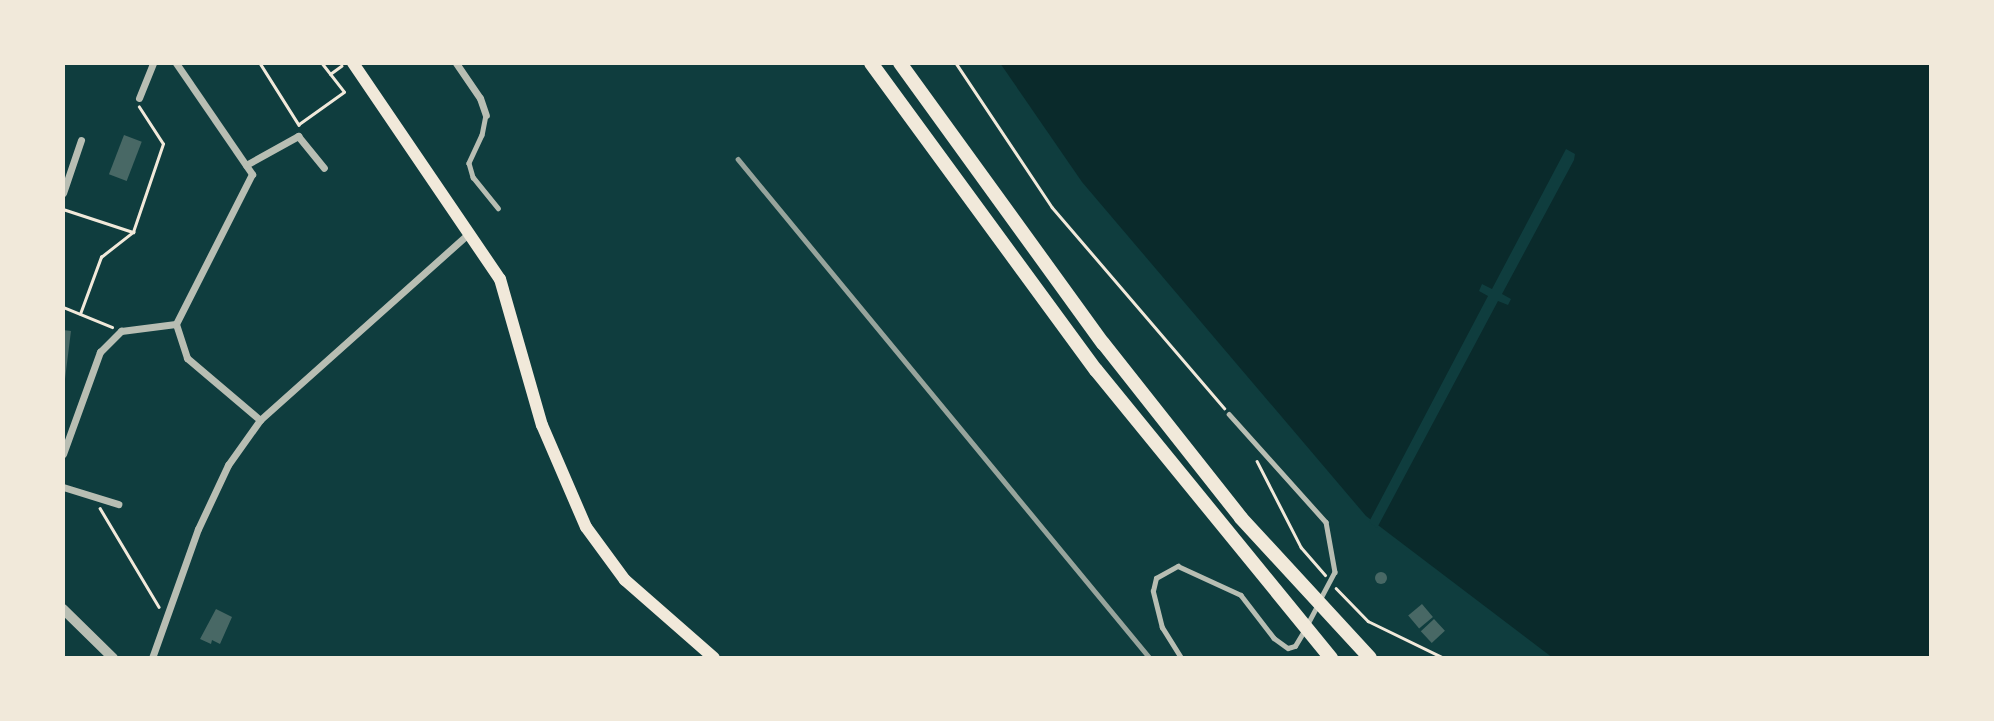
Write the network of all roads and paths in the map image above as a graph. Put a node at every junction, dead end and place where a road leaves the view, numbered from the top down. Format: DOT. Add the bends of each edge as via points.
graph roads {
  1 [pos="153,63"];
  2 [pos="176,63"];
  3 [pos="260,63"];
  4 [pos="321,63"];
  5 [pos="353,63"];
  6 [pos="456,63"];
  7 [pos="871,63"];
  8 [pos="900,63"];
  9 [pos="956,63"];
  10 [pos="139,98"];
  11 [pos="485,115"];
  12 [pos="299,124"];
  13 [pos="298,136"];
  14 [pos="81,140"];
  15 [pos="246,165"];
  16 [pos="324,168"];
  17 [pos="63,193"];
  18 [pos="498,208"];
  19 [pos="63,209"];
  20 [pos="133,232"];
  21 [pos="470,233"];
  22 [pos="63,307"];
  23 [pos="80,314"];
  24 [pos="176,324"];
  25 [pos="121,331"];
  26 [pos="1229,414"];
  27 [pos="260,420"];
  28 [pos="1251,450"];
  29 [pos="63,454"];
  30 [pos="63,487"];
  31 [pos="94,497"];
  32 [pos="117,504"];
  33 [pos="1305,551"];
  34 [pos="63,609"];
  35 [pos="1356,611"];
  36 [pos="167,619"];
  37 [pos="113,658"];
  38 [pos="152,658"];
  39 [pos="714,658"];
  40 [pos="1181,658"];
  41 [pos="1331,658"];
  42 [pos="1370,658"];
  43 [pos="1444,658"];
  1 -- 10 [label="street"];
  2 -- 15 [label="street"];
  3 -- 12 [label="path"];
  4 -- 12 [label="path" via="344,92"];
  5 -- 21 [label="main road"];
  6 -- 11 [label="street" via="480,98"];
  7 -- 41 [label="highway" via="1097,370"];
  8 -- 42 [label="highway" via="1103,343 1241,518"];
  9 -- 26 [label="path" via="1052,207"];
  10 -- 20 [label="path" via="139,108 163,144"];
  11 -- 18 [label="lane" via="469,163 473,177"];
  12 -- 13 [label="path"];
  13 -- 15 [label="street"];
  13 -- 16 [label="street" via="305,139"];
  14 -- 17 [label="street"];
  15 -- 24 [label="street" via="252,174"];
  19 -- 20 [label="path"];
  20 -- 23 [label="path" via="100,257"];
  21 -- 27 [label="street"];
  21 -- 39 [label="main road" via="500,279 542,425 586,527 625,580"];
  22 -- 23 [label="path"];
  23 -- 25 [label="path"];
  24 -- 25 [label="street"];
  24 -- 27 [label="street" via="187,358"];
  25 -- 29 [label="street" via="100,352"];
  26 -- 40 [label="lane" via="1326,522 1335,572 1296,646 1288,649 1241,595 1178,566 1165,570 1153,591 1163,628"];
  27 -- 36 [label="street" via="228,465 198,529"];
  28 -- 33 [label="path"];
  30 -- 31 [label="street"];
  31 -- 32 [label="street"];
  31 -- 36 [label="path" via="112,535"];
  34 -- 37 [label="street"];
  35 -- 43 [label="path"];
  36 -- 38 [label="street"];
}
